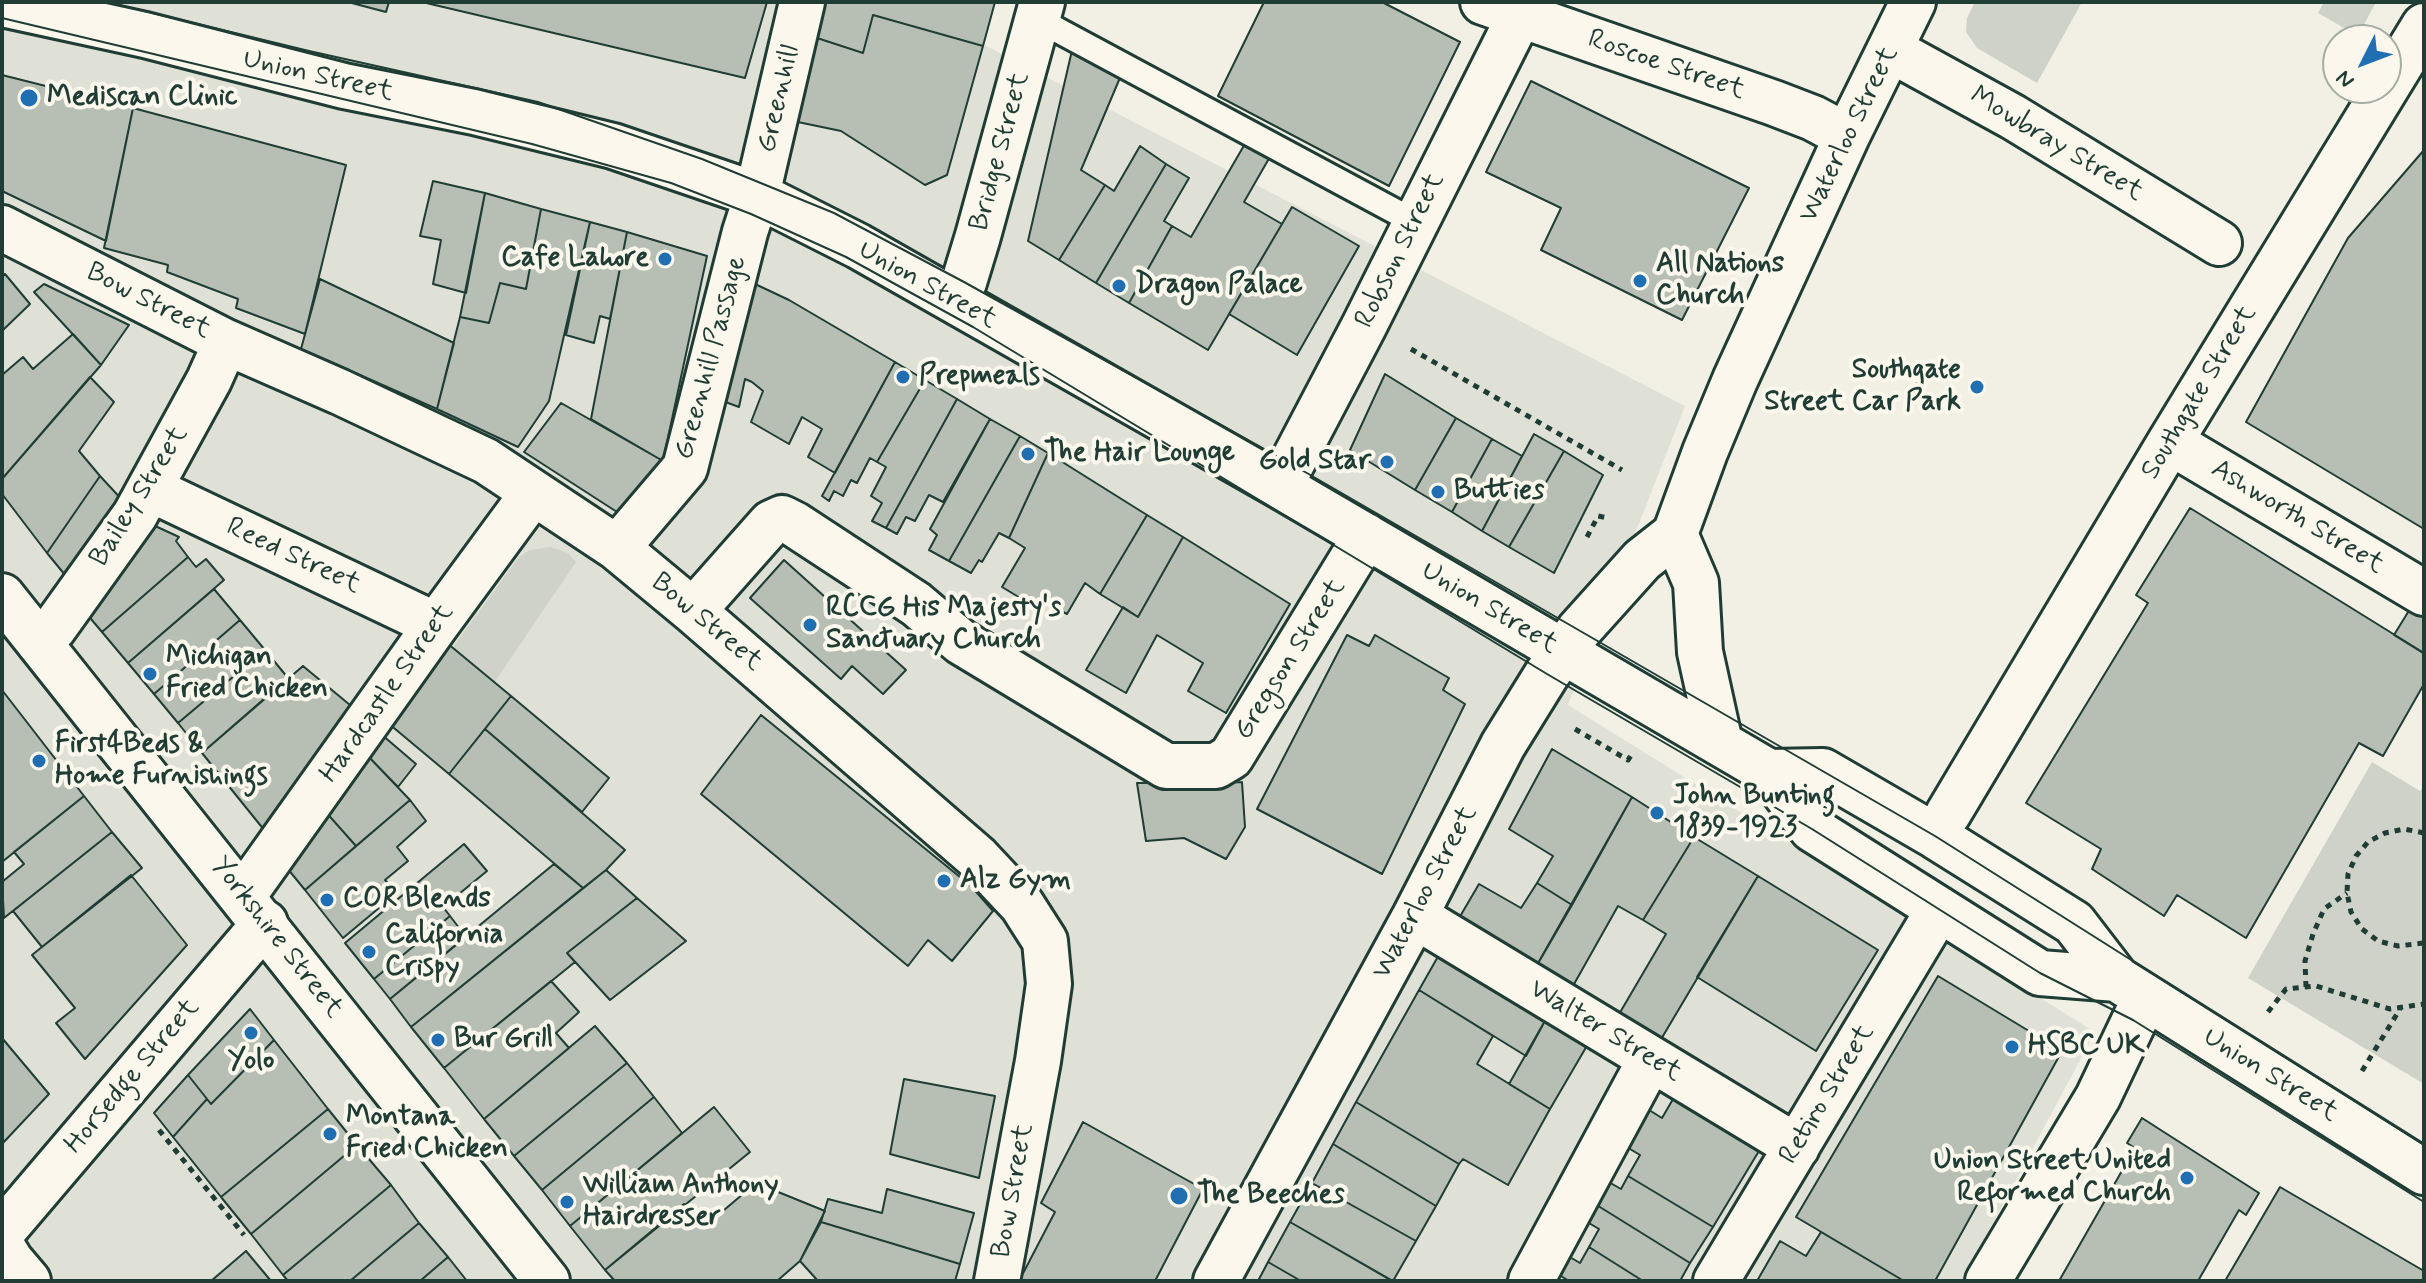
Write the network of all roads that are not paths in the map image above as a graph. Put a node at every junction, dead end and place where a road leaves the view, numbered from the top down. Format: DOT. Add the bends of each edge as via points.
graph roads {
  1 [pos="802,2"];
  2 [pos="1913,2"];
  3 [pos="2,4"];
  4 [pos="1509,6"];
  5 [pos="1040,11"];
  6 [pos="2424,26"];
  7 [pos="1891,50"];
  8 [pos="1847,136"];
  9 [pos="757,195"];
  10 [pos="1415,222"];
  11 [pos="2,228"];
  12 [pos="2219,243"];
  13 [pos="955,301"];
  14 [pos="226,342"];
  15 [pos="2170,442"];
  16 [pos="1280,486"];
  17 [pos="150,489"];
  18 [pos="533,493"];
  19 [pos="1675,534"];
  20 [pos="1366,536"];
  21 [pos="617,548"];
  22 [pos="2424,593"];
  23 [pos="2,596"];
  24 [pos="693,611"];
  25 [pos="436,625"];
  26 [pos="39,642"];
  27 [pos="1562,652"];
  28 [pos="1720,743"];
  29 [pos="1769,772"];
  30 [pos="1948,814"];
  31 [pos="1939,909"];
  32 [pos="254,910"];
  33 [pos="1415,916"];
  34 [pos="2131,988"];
  35 [pos="1650,1060"];
  36 [pos="1797,1147"];
  37 [pos="2424,1172"];
  38 [pos="2,1232"];
  39 [pos="2,1246"];
  40 [pos="28,1281"];
  41 [pos="547,1281"];
  42 [pos="997,1281"];
  43 [pos="1216,1281"];
  44 [pos="1531,1281"];
  45 [pos="1716,1281"];
  46 [pos="1988,1281"];
  1 -- 9 [label="street, Greenhill"];
  2 -- 7 [label="street, Waterloo Street"];
  3 -- 9 [label="street, Union Street" via="613,146"];
  4 -- 8 [label="street, Roscoe Street" via="1787,108"];
  4 -- 10 [label="street, Robson Street"];
  5 -- 10 [label="lane"];
  5 -- 13 [label="street, Bridge Street"];
  6 -- 15 [label="street, Southgate Street"];
  7 -- 8 [label="street, Waterloo Street"];
  7 -- 12 [label="street, Mowbray Street" via="2013,117"];
  8 -- 19 [label="street, Waterloo Street" via="1735,380"];
  9 -- 13 [label="street, Union Street"];
  9 -- 21 [label="street, Greenhill Passage" via="685,468"];
  10 -- 16 [label="street, Robson Street"];
  11 -- 14 [label="street, Bow Street"];
  13 -- 16 [label="street, Union Street"];
  14 -- 17 [label="street, Bailey Street"];
  14 -- 18 [label="street, Bow Street" via="486,461"];
  15 -- 22 [label="street, Ashworth Street"];
  15 -- 30 [label="street, Southgate Street"];
  16 -- 20 [label="street, Union Street"];
  17 -- 25 [label="street, Reed Street"];
  17 -- 26 [label="street, Bailey Street"];
  18 -- 21 [label="street, Bow Street"];
  18 -- 25 [label="street, Hardcastle Street"];
  19 -- 27 [label="street, Waterloo Street" via="1626,576"];
  19 -- 28 [label="street" via="1696,583 1700,652"];
  20 -- 24 [label="street, Gregson Street" via="1231,757 1216,766 1166,766 961,642 916,604 782,518 771,523"];
  20 -- 27 [label="street, Union Street"];
  21 -- 24 [label="street, Bow Street"];
  23 -- 26 [label="street, Yorkshire Street"];
  24 -- 42 [label="street, Bow Street" via="978,858 1022,905 1045,941 1049,984"];
  25 -- 32 [label="street, Hardcastle Street"];
  26 -- 32 [label="street, Yorkshire Street"];
  27 -- 28 [label="street, Union Street"];
  27 -- 33 [label="street, Waterloo Street" via="1503,745"];
  28 -- 29 [label="street, Union Street"];
  29 -- 31 [label="street, Union Street" via="1812,829"];
  29 -- 34 [label="street, Union Street" via="1823,771 1935,836 2074,923"];
  31 -- 34 [label="street, Union Street" via="2040,973"];
  31 -- 36 [label="street, Retiro Street"];
  32 -- 38 [label="street, Horsedge Street"];
  32 -- 41 [label="street, Yorkshire Street"];
  33 -- 35 [label="street, Walter Street"];
  33 -- 43 [label="street, Waterloo Street"];
  34 -- 37 [label="street, Union Street"];
  34 -- 46 [label="street" via="2098,1097"];
  35 -- 36 [label="street, Walter Street"];
  35 -- 44 [label="street"];
  36 -- 45 [label="street, Retiro Street"];
  39 -- 40 [label="street"];
}
